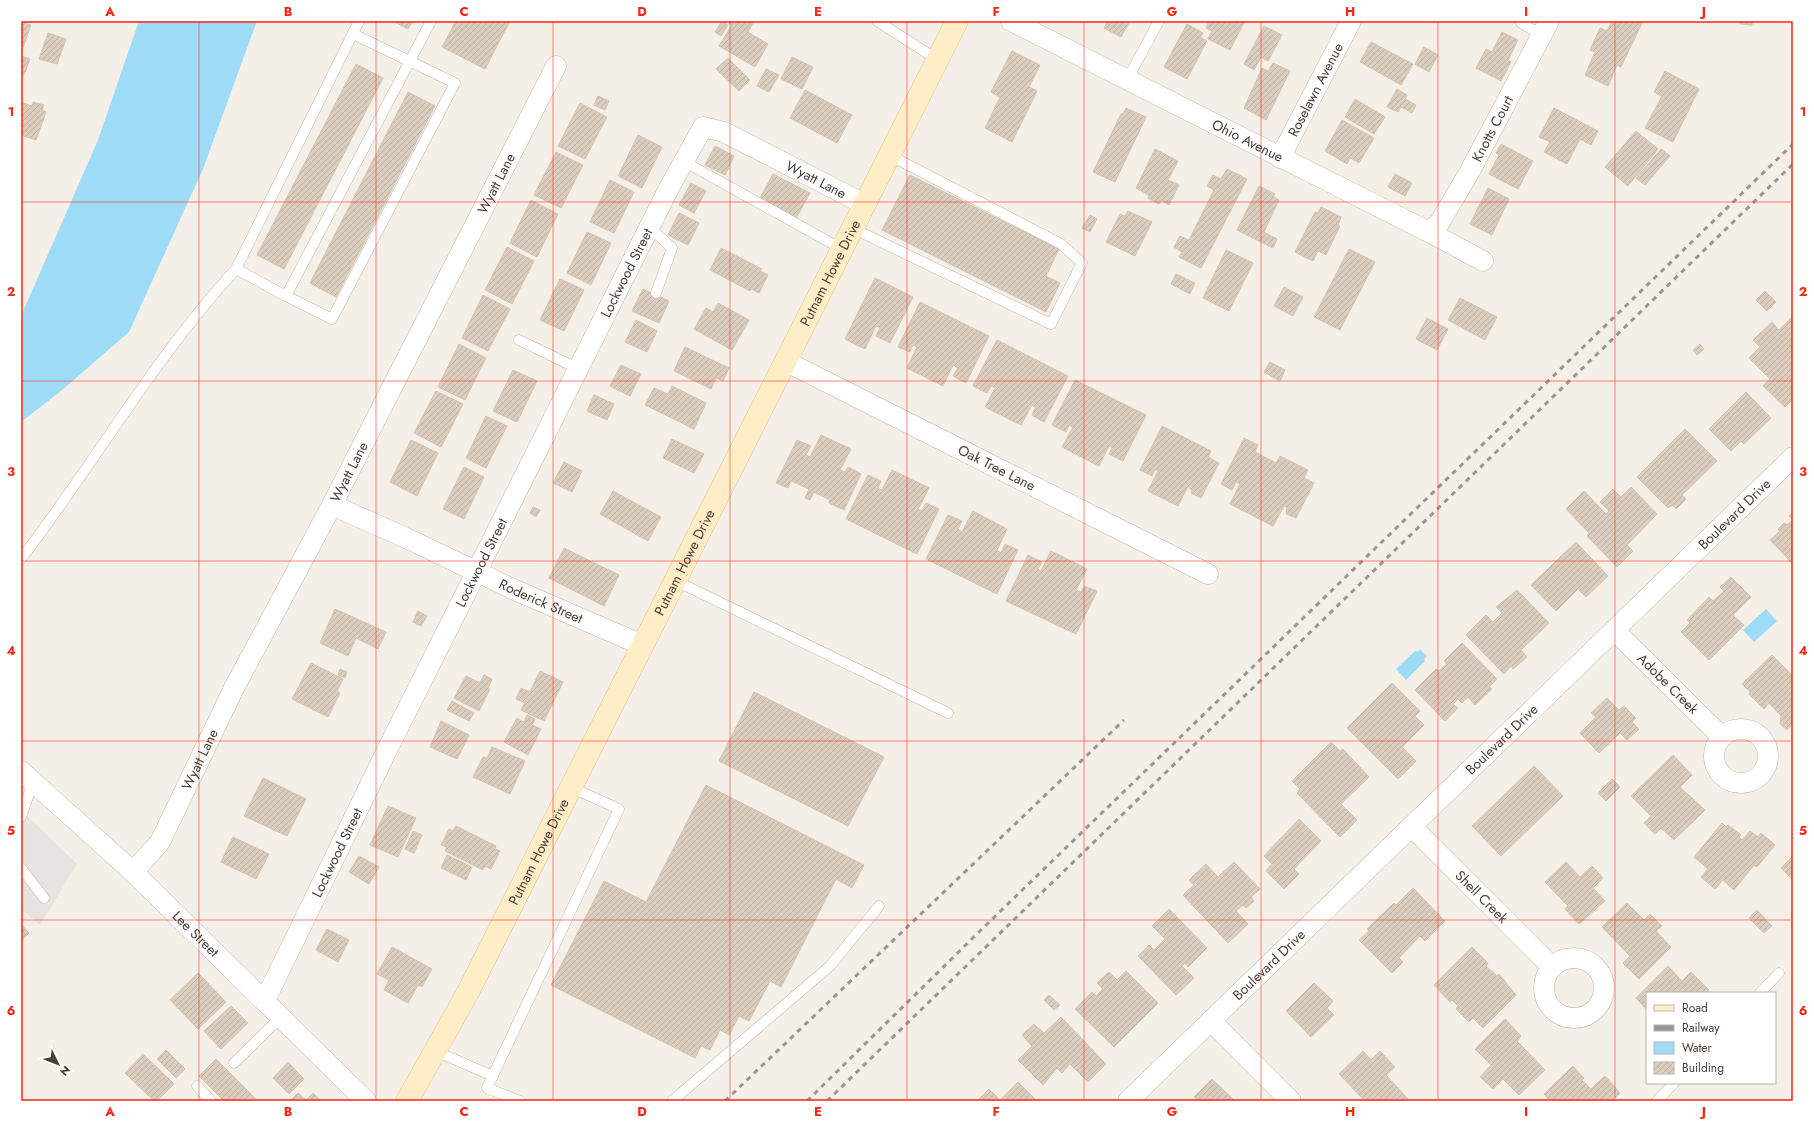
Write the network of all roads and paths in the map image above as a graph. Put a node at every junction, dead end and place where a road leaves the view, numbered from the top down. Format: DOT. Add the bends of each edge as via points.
graph roads {
  1 [pos="360,21"];
  2 [pos="430,21"];
  3 [pos="877,21"];
  4 [pos="957,21"];
  5 [pos="1011,21"];
  6 [pos="1159,21"];
  7 [pos="1351,21"];
  8 [pos="1521,23"];
  9 [pos="1546,28"];
  10 [pos="353,34"];
  11 [pos="938,60"];
  12 [pos="410,61"];
  13 [pos="556,66"];
  14 [pos="1127,80"];
  15 [pos="704,128"];
  16 [pos="889,155"];
  17 [pos="1280,158"];
  18 [pos="683,161"];
  19 [pos="864,204"];
  20 [pos="649,227"];
  21 [pos="852,228"];
  22 [pos="1429,232"];
  23 [pos="842,249"];
  24 [pos="1483,261"];
  25 [pos="236,269"];
  26 [pos="656,293"];
  27 [pos="286,296"];
  28 [pos="519,340"];
  29 [pos="784,361"];
  30 [pos="579,369"];
  31 [pos="1793,457"];
  32 [pos="332,505"];
  33 [pos="21,559"];
  34 [pos="477,572"];
  35 [pos="1208,574"];
  36 [pos="674,580"];
  37 [pos="1614,630"];
  38 [pos="642,645"];
  39 [pos="948,713"];
  40 [pos="1722,737"];
  41 [pos="24,774"];
  42 [pos="570,787"];
  43 [pos="21,818"];
  44 [pos="1411,826"];
  45 [pos="21,868"];
  46 [pos="133,872"];
  47 [pos="44,898"];
  48 [pos="879,906"];
  49 [pos="1552,967"];
  50 [pos="1779,973"];
  51 [pos="1761,992"];
  52 [pos="262,999"];
  53 [pos="281,1017"];
  54 [pos="1212,1022"];
  55 [pos="435,1051"];
  56 [pos="234,1064"];
  57 [pos="493,1076"];
  58 [pos="1673,1084"];
  59 [pos="197,1086"];
  60 [pos="211,1101"];
  61 [pos="366,1101"];
  62 [pos="406,1101"];
  63 [pos="520,1101"];
  64 [pos="672,1101"];
  65 [pos="1128,1101"];
  66 [pos="1291,1101"];
  67 [pos="1657,1101"];
  1 -- 10 [label="lane"];
  2 -- 12 [label="lane"];
  3 -- 11 [label="lane"];
  4 -- 11 [label="street, Putnam Howe Drive"];
  5 -- 14 [label="street, Ohio Avenue"];
  6 -- 14 [label="lane"];
  7 -- 17 [label="street, Roselawn Avenue"];
  8 -- 9 [label="lane"];
  9 -- 22 [label="street, Knotts Court" via="1470,172 1440,222"];
  10 -- 12 [label="lane"];
  10 -- 25 [label="lane"];
  11 -- 16 [label="street, Putnam Howe Drive"];
  12 -- 27 [label="lane"];
  12 -- 27 [label="lane" via="454,83 332,319"];
  13 -- 32 [label="street, Wyatt Lane"];
  14 -- 17 [label="street, Ohio Avenue"];
  15 -- 18 [label="street, Lockwood Street"];
  15 -- 19 [label="street, Wyatt Lane" via="724,132"];
  16 -- 19 [label="street, Putnam Howe Drive"];
  16 -- 21 [label="lane" via="1061,244 1082,263 1051,324"];
  17 -- 22 [label="street, Ohio Avenue"];
  18 -- 20 [label="street, Lockwood Street"];
  18 -- 23 [label="lane"];
  19 -- 21 [label="street, Putnam Howe Drive"];
  20 -- 26 [label="lane" via="672,248"];
  20 -- 30 [label="street, Lockwood Street"];
  21 -- 23 [label="street, Putnam Howe Drive"];
  22 -- 24 [label="street, Ohio Avenue"];
  23 -- 29 [label="street, Putnam Howe Drive"];
  25 -- 27 [label="lane"];
  25 -- 33 [label="lane" via="208,300 100,446"];
  28 -- 30 [label="lane"];
  29 -- 35 [label="street, Oak Tree Lane"];
  29 -- 36 [label="street, Putnam Howe Drive"];
  30 -- 34 [label="street, Lockwood Street"];
  31 -- 37 [label="street, Boulevard Drive"];
  32 -- 34 [label="street, Roderick Street"];
  32 -- 46 [label="street, Wyatt Lane" via="233,690 160,842"];
  34 -- 38 [label="street, Roderick Street"];
  34 -- 52 [label="street, Lockwood Street" via="269,992"];
  36 -- 38 [label="street, Putnam Howe Drive"];
  36 -- 39 [label="lane"];
  37 -- 40 [label="street, Adobe Creek"];
  37 -- 44 [label="street, Boulevard Drive"];
  38 -- 42 [label="street, Putnam Howe Drive"];
  41 -- 43 [label="lane"];
  41 -- 46 [label="street, Lee Street"];
  42 -- 55 [label="street, Putnam Howe Drive" via="467,994"];
  42 -- 57 [label="lane" via="619,809"];
  44 -- 49 [label="street, Shell Creek"];
  44 -- 54 [label="street, Boulevard Drive"];
  45 -- 47 [label="lane"];
  46 -- 52 [label="street, Lee Street"];
  48 -- 64 [label="lane" via="830,966"];
  50 -- 51 [label="lane"];
  52 -- 53 [label="street, Lee Street"];
  53 -- 56 [label="lane"];
  53 -- 61 [label="street, Lee Street"];
  54 -- 65 [label="street, Boulevard Drive"];
  54 -- 66 [label="street"];
  55 -- 57 [label="lane"];
  55 -- 62 [label="street, Putnam Howe Drive"];
  57 -- 63 [label="lane" via="487,1088"];
  58 -- 67 [label="lane"];
  59 -- 60 [label="lane"];
}
